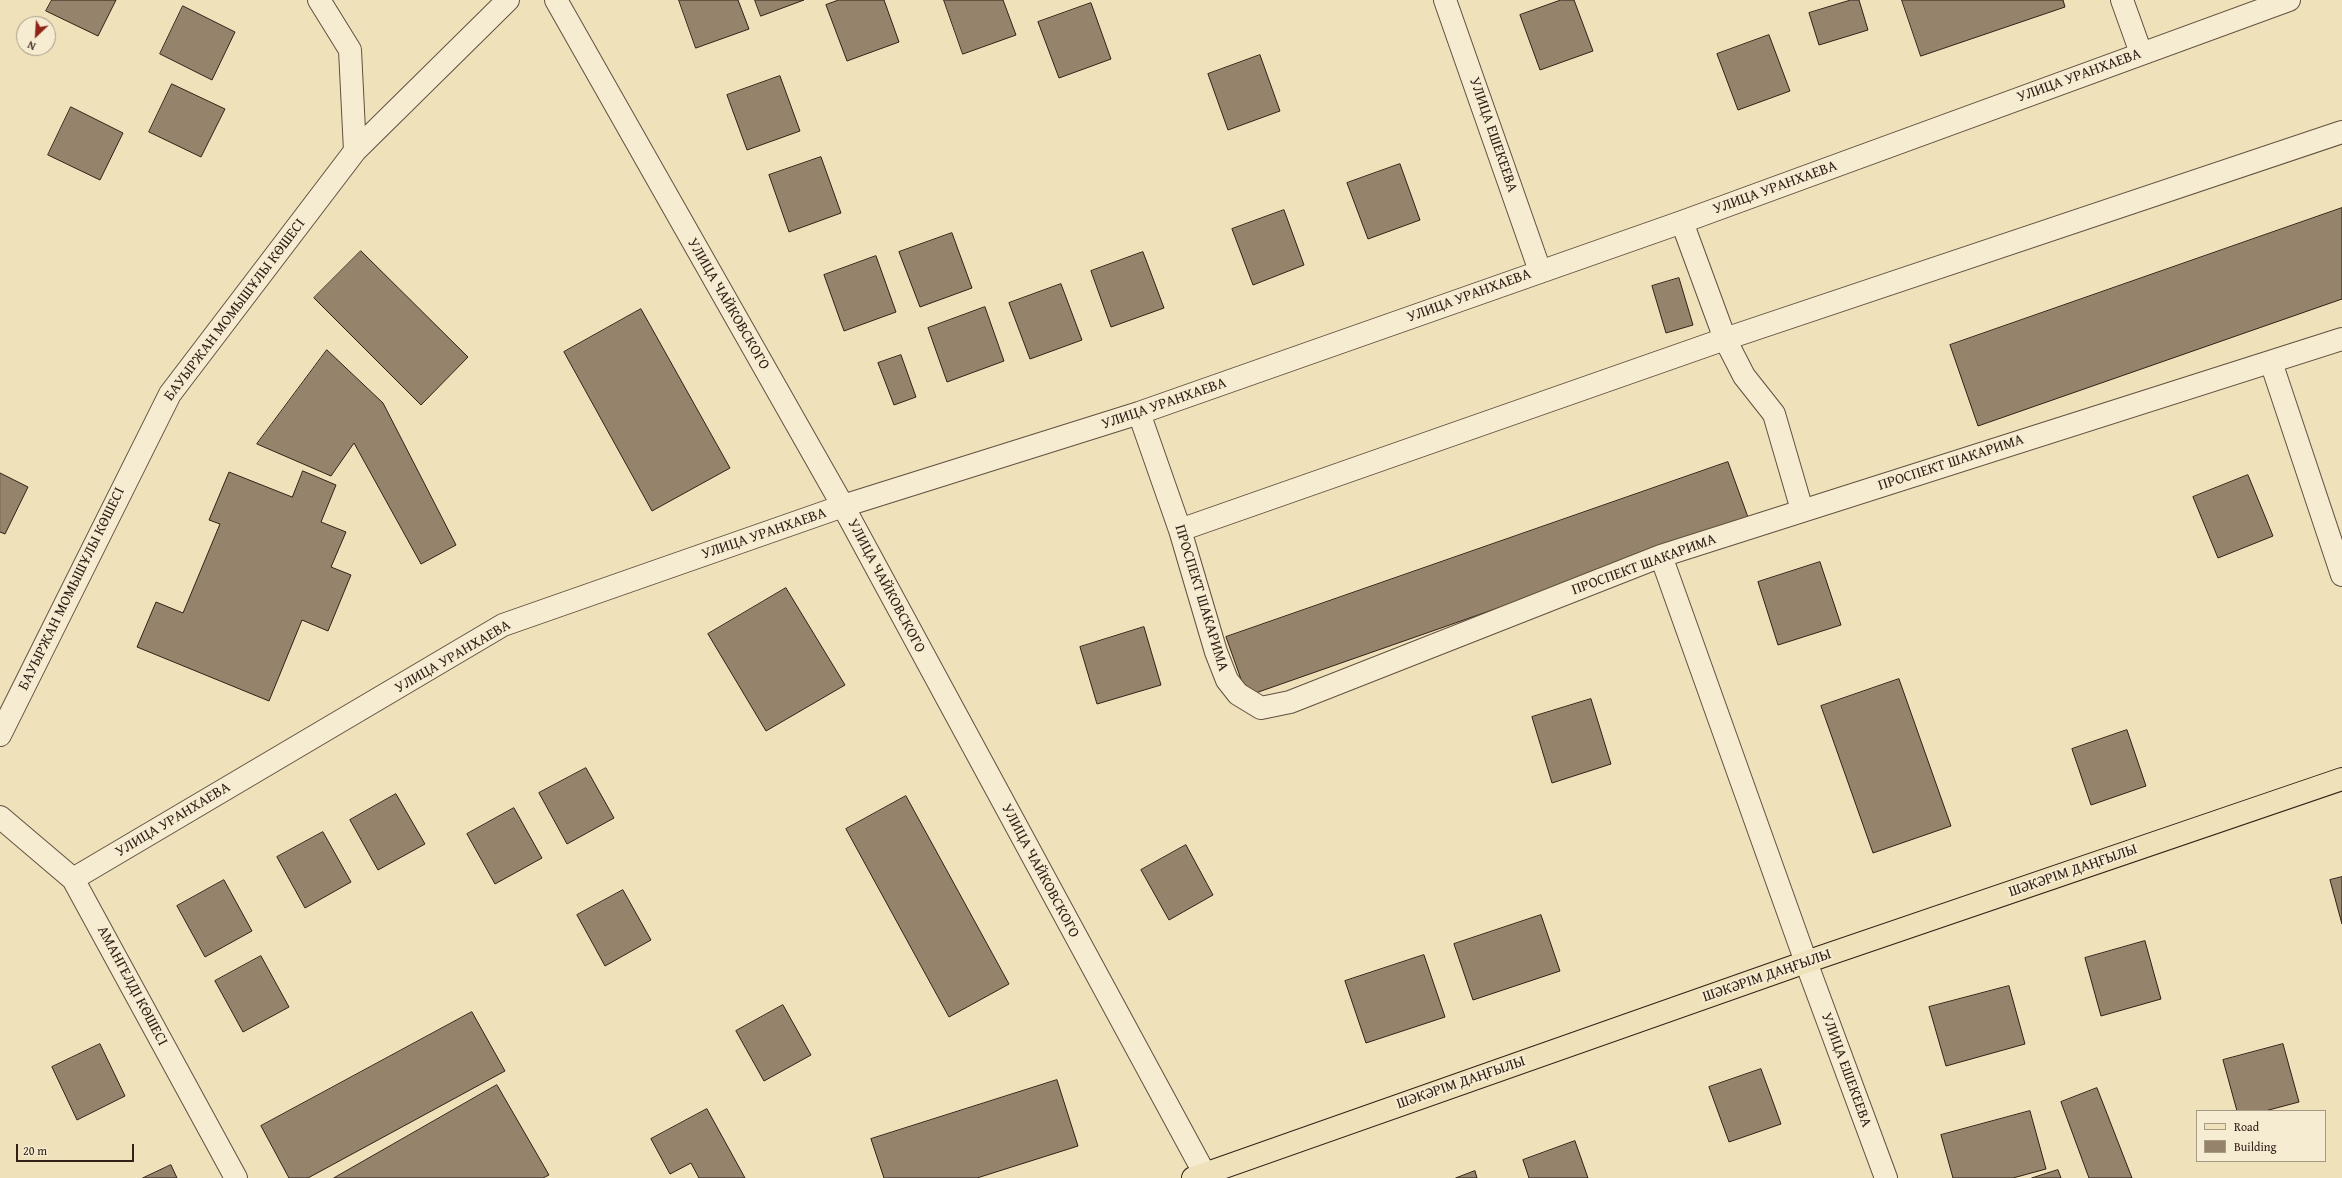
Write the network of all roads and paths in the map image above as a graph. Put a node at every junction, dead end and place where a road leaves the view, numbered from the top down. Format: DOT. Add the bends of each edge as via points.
graph roads {
  1 [pos="319,0"];
  2 [pos="508,0"];
  3 [pos="556,0"];
  4 [pos="1446,0"];
  5 [pos="2122,0"];
  6 [pos="2289,0"];
  7 [pos="2141,53"];
  8 [pos="2342,132"];
  9 [pos="355,151"];
  10 [pos="1682,222"];
  11 [pos="1540,271"];
  12 [pos="1725,339"];
  13 [pos="2342,339"];
  14 [pos="2271,362"];
  15 [pos="1139,413"];
  16 [pos="843,506"];
  17 [pos="1802,510"];
  18 [pos="1180,530"];
  19 [pos="1661,556"];
  20 [pos="2342,575"];
  21 [pos="0,735"];
  22 [pos="2342,779"];
  23 [pos="0,817"];
  24 [pos="74,879"];
  25 [pos="1806,962"];
  26 [pos="1201,1177"];
  27 [pos="236,1178"];
  28 [pos="1886,1178"];
  1 -- 9 [label="street" via="350,50"];
  2 -- 9 [label="street, БАУЫРЖАН МОМЫШҰЛЫ КӨШЕСІ"];
  3 -- 16 [label="street, УЛИЦА ЧАЙКОВСКОГО"];
  4 -- 11 [label="street, УЛИЦА ЕШЕКЕЕВА"];
  5 -- 7 [label="street"];
  6 -- 7 [label="street, УЛИЦА УРАНХАЕВА"];
  7 -- 10 [label="street, УЛИЦА УРАНХАЕВА"];
  8 -- 12 [label="street"];
  9 -- 21 [label="street, БАУЫРЖАН МОМЫШҰЛЫ КӨШЕСІ" via="170,394"];
  10 -- 11 [label="street, УЛИЦА УРАНХАЕВА"];
  10 -- 12 [label="street"];
  11 -- 15 [label="street, УЛИЦА УРАНХАЕВА"];
  12 -- 17 [label="street" via="1744,376 1774,414"];
  12 -- 18 [label="street"];
  13 -- 14 [label="street, ПРОСПЕКТ ШАКАРИМА"];
  14 -- 17 [label="street, ПРОСПЕКТ ШАКАРИМА"];
  14 -- 20 [label="street"];
  15 -- 16 [label="street, УЛИЦА УРАНХАЕВА"];
  15 -- 18 [label="street, ПРОСПЕКТ ШАКАРИМА"];
  16 -- 24 [label="street, УЛИЦА УРАНХАЕВА" via="504,625"];
  16 -- 26 [label="street, УЛИЦА ЧАЙКОВСКОГО"];
  17 -- 19 [label="street, ПРОСПЕКТ ШАКАРИМА"];
  18 -- 19 [label="street, ПРОСПЕКТ ШАКАРИМА" via="1216,652 1227,680 1238,694 1261,708 1290,702"];
  19 -- 25 [label="street, УЛИЦА ЕШЕКЕЕВА"];
  22 -- 25 [label="main road, ШӘКӘРІМ ДАҢҒЫЛЫ"];
  23 -- 24 [label="street, АМАНГЕЛДІ КӨШЕСІ"];
  24 -- 27 [label="street, АМАНГЕЛДІ КӨШЕСІ"];
  25 -- 26 [label="main road, ШӘКӘРІМ ДАҢҒЫЛЫ"];
  25 -- 28 [label="street, УЛИЦА ЕШЕКЕЕВА"];
}
